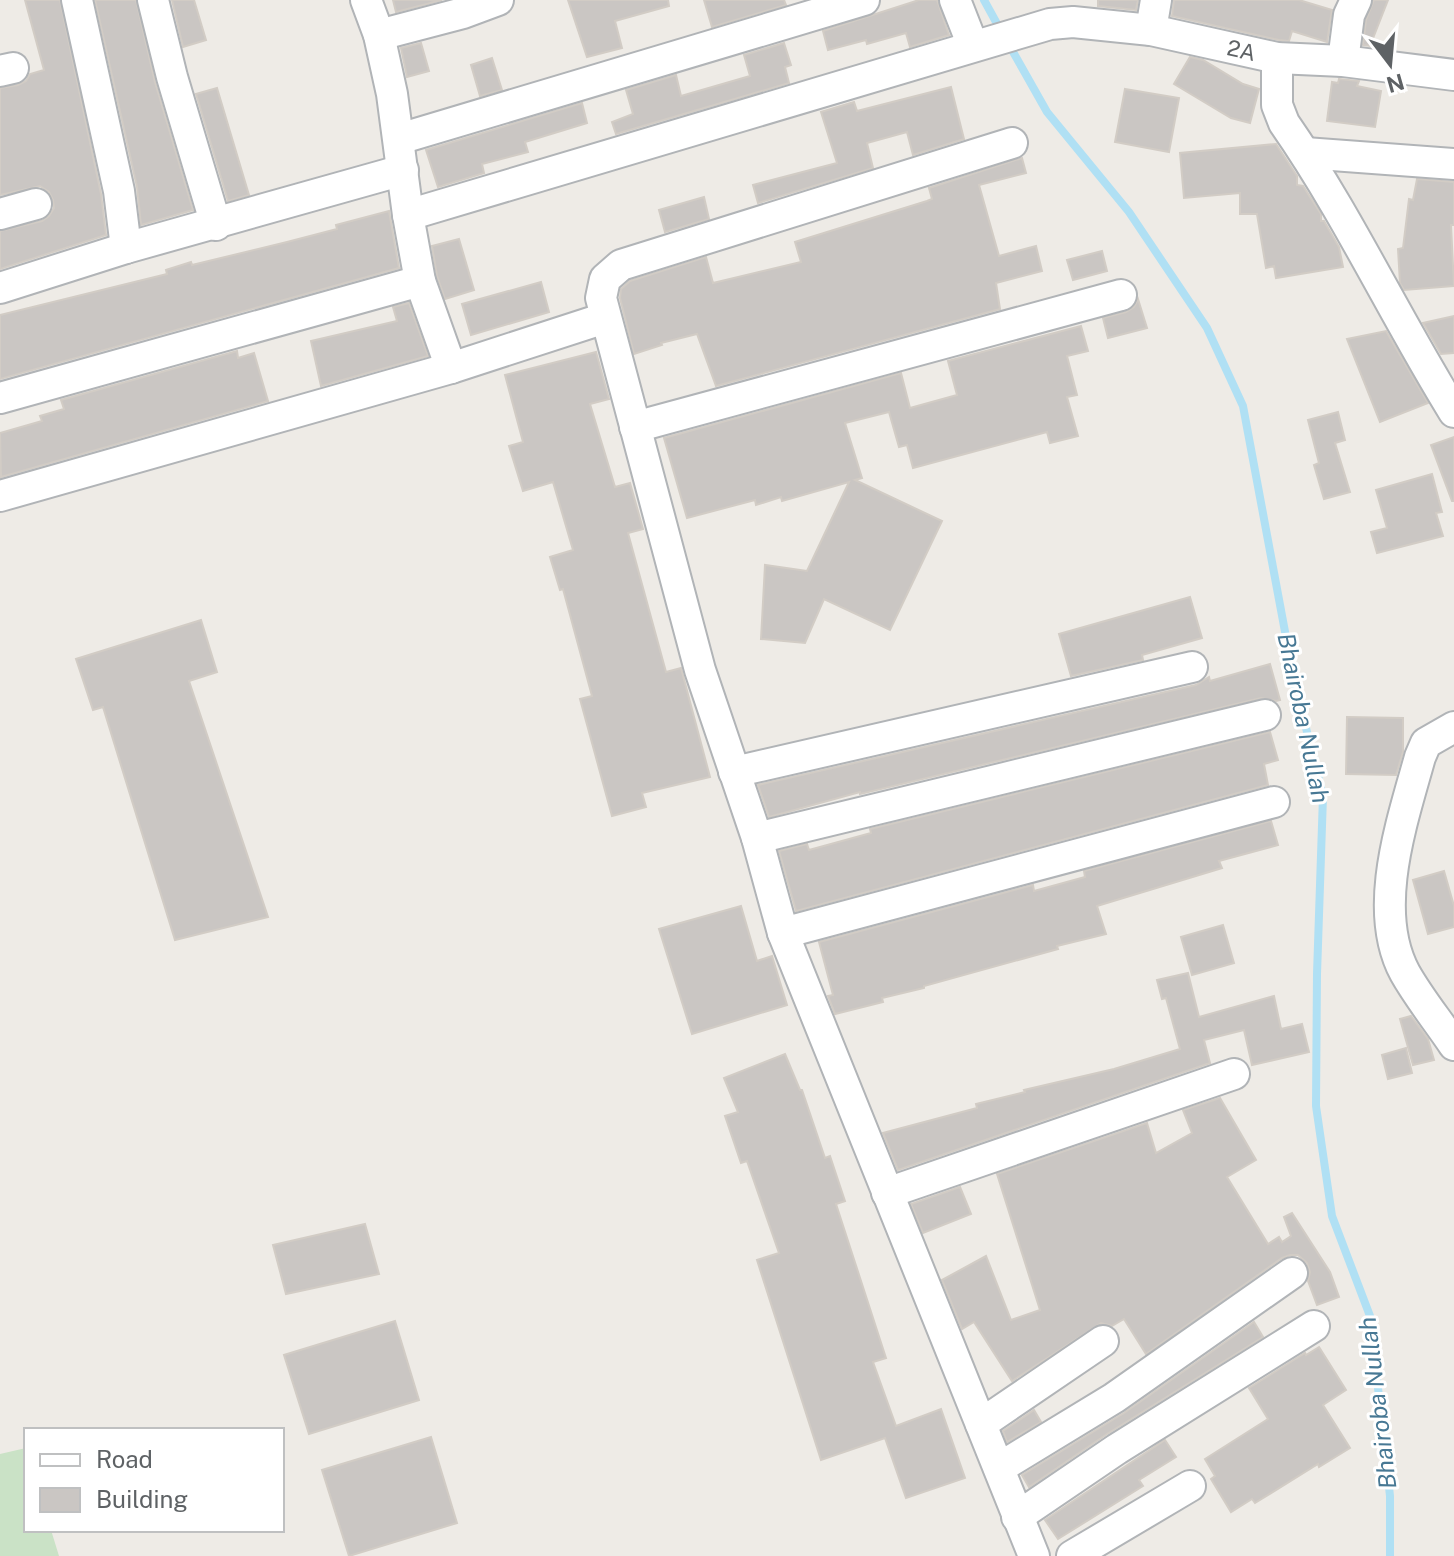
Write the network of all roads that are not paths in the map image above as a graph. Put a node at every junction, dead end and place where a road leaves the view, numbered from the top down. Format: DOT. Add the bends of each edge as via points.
graph roads {
  1 [pos="77,0"];
  2 [pos="153,0"];
  3 [pos="366,0"];
  4 [pos="498,0"];
  5 [pos="864,0"];
  6 [pos="955,0"];
  7 [pos="1156,0"];
  8 [pos="1356,0"];
  9 [pos="1151,30"];
  10 [pos="379,35"];
  11 [pos="979,44"];
  12 [pos="1277,58"];
  13 [pos="1343,61"];
  14 [pos="1454,75"];
  15 [pos="399,139"];
  16 [pos="1012,143"];
  17 [pos="1305,153"];
  18 [pos="1454,164"];
  19 [pos="403,170"];
  20 [pos="36,204"];
  21 [pos="0,214"];
  22 [pos="408,215"];
  23 [pos="216,225"];
  24 [pos="126,248"];
  25 [pos="420,281"];
  26 [pos="0,288"];
  27 [pos="1121,295"];
  28 [pos="605,318"];
  29 [pos="451,368"];
  30 [pos="0,398"];
  31 [pos="1454,412"];
  32 [pos="635,427"];
  33 [pos="0,496"];
  34 [pos="1192,667"];
  35 [pos="1265,715"];
  36 [pos="1454,727"];
  37 [pos="734,772"];
  38 [pos="1274,802"];
  39 [pos="757,838"];
  40 [pos="783,933"];
  41 [pos="1454,1045"];
  42 [pos="1234,1074"];
  43 [pos="887,1193"];
  44 [pos="1292,1273"];
  45 [pos="1314,1326"];
  46 [pos="1103,1341"];
  47 [pos="981,1424"];
  48 [pos="999,1468"];
  49 [pos="1190,1486"];
  50 [pos="1017,1517"];
  51 [pos="1034,1556"];
  52 [pos="1072,1556"];
  1 -- 24 [label="street" via="119,191"];
  2 -- 23 [label="street"];
  3 -- 10 [label="street"];
  4 -- 10 [label="street"];
  5 -- 15 [label="street"];
  6 -- 11 [label="street"];
  7 -- 9 [label="street"];
  8 -- 13 [label="street"];
  9 -- 11 [label="street, 2A" via="1073,22"];
  9 -- 12 [label="street, 2A"];
  10 -- 15 [label="street"];
  11 -- 22 [label="street, 2A"];
  12 -- 13 [label="street, 2A"];
  12 -- 17 [label="street" via="1277,105"];
  13 -- 14 [label="street, 2A"];
  15 -- 19 [label="street"];
  16 -- 28 [label="street" via="621,265 605,279"];
  17 -- 18 [label="street"];
  17 -- 31 [label="street"];
  19 -- 22 [label="street"];
  19 -- 23 [label="street"];
  20 -- 21 [label="street"];
  22 -- 25 [label="street"];
  23 -- 24 [label="street"];
  24 -- 26 [label="street"];
  25 -- 29 [label="street"];
  25 -- 30 [label="street"];
  27 -- 32 [label="street"];
  28 -- 29 [label="street"];
  28 -- 32 [label="street"];
  29 -- 33 [label="street"];
  32 -- 37 [label="street" via="700,670"];
  34 -- 37 [label="street"];
  35 -- 39 [label="street"];
  36 -- 41 [label="street" via="1426,743 1420,757 1390,883 1390,933 1405,972"];
  37 -- 39 [label="street"];
  38 -- 40 [label="street"];
  39 -- 40 [label="street"];
  40 -- 43 [label="street"];
  42 -- 43 [label="street"];
  43 -- 47 [label="street"];
  44 -- 48 [label="street" via="1114,1398"];
  45 -- 50 [label="street"];
  46 -- 47 [label="street"];
  47 -- 48 [label="street"];
  48 -- 50 [label="street"];
  49 -- 52 [label="street"];
  50 -- 51 [label="street"];
}
